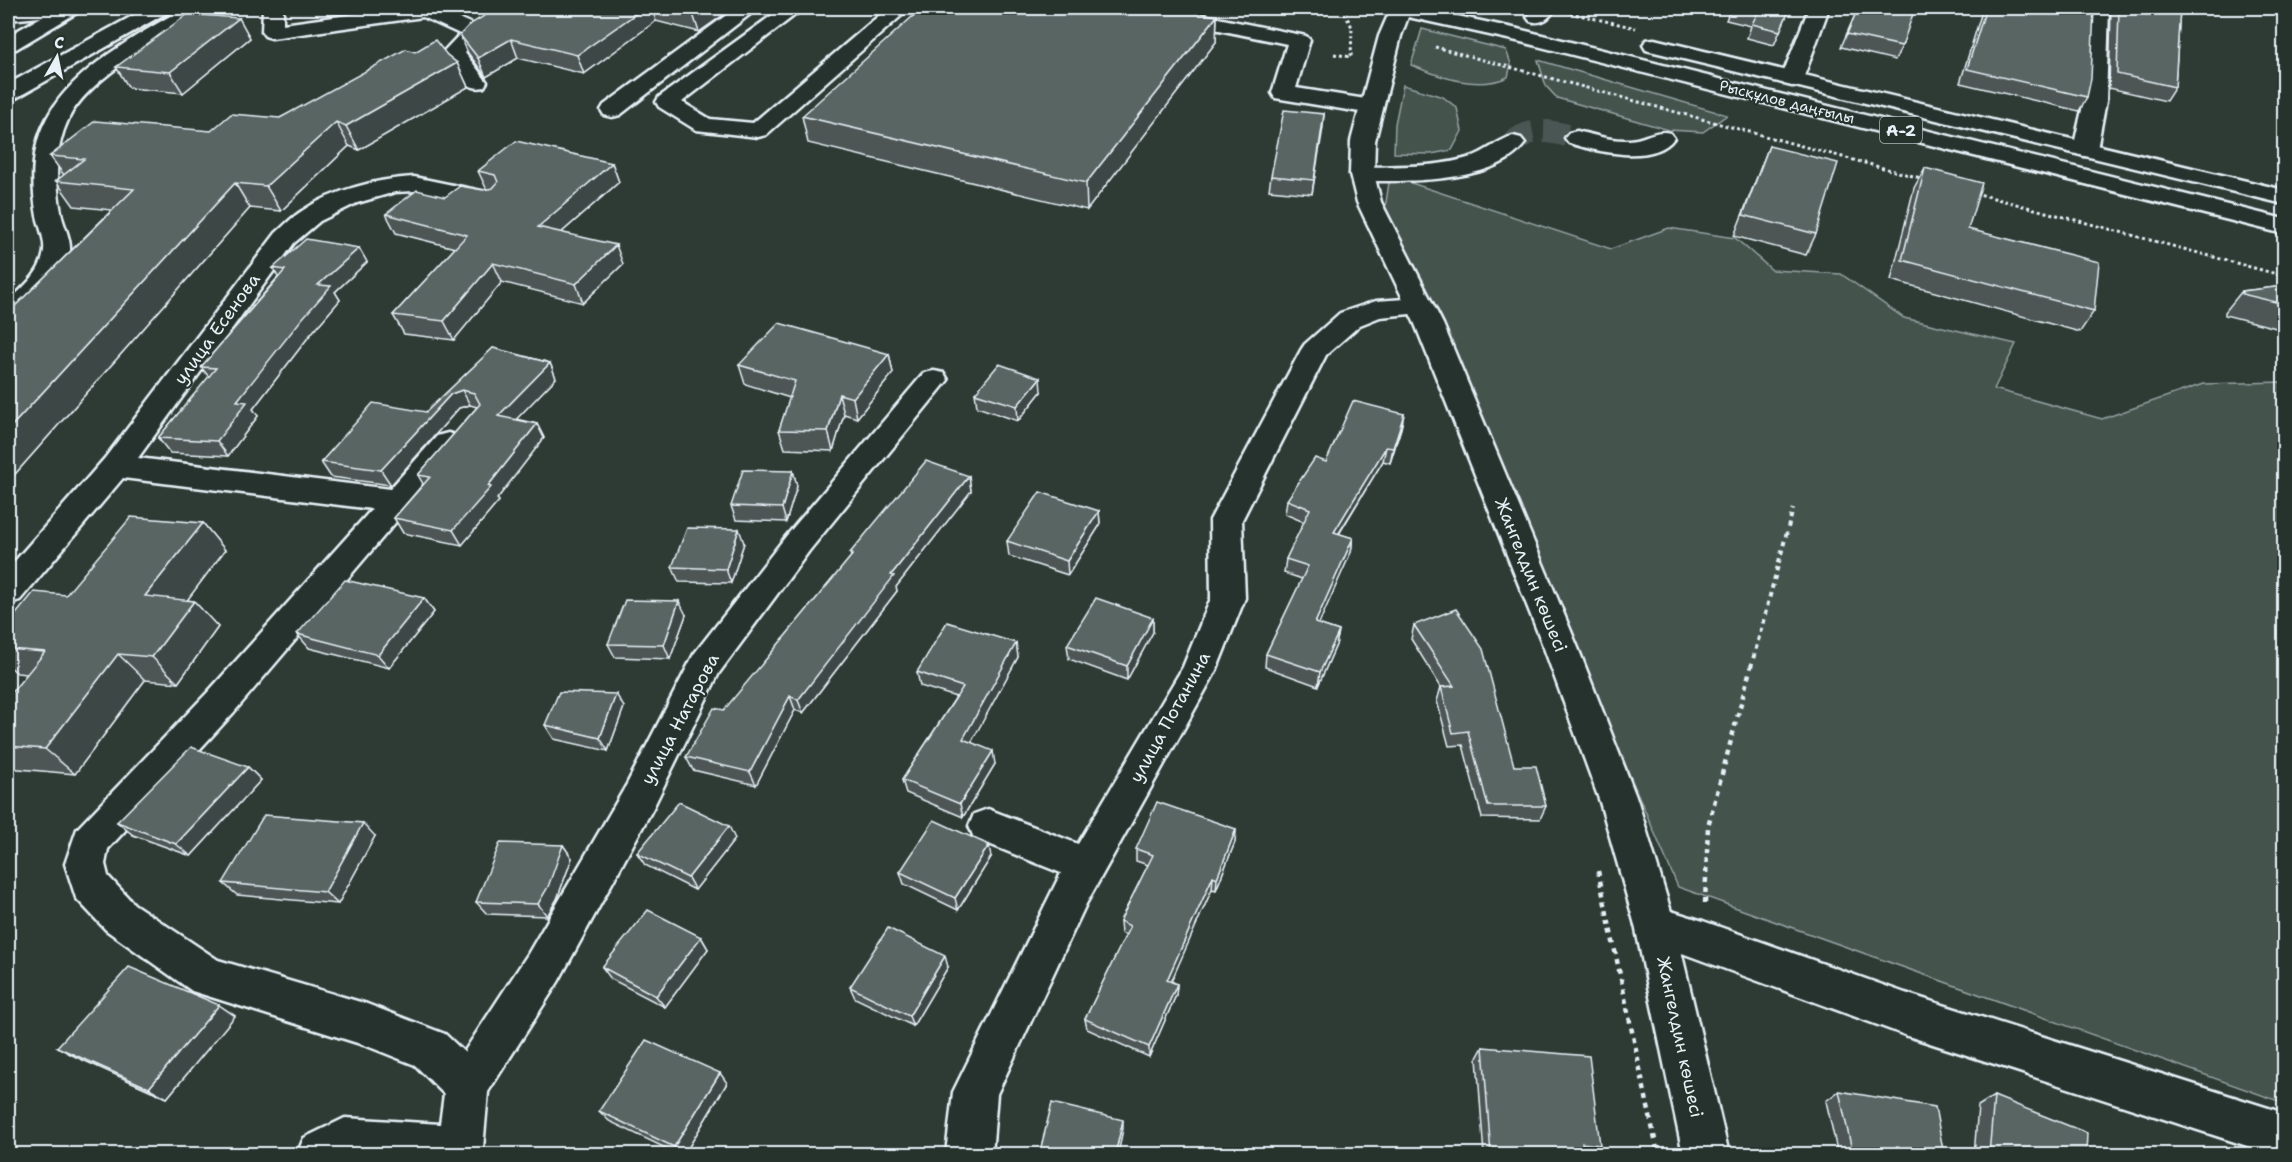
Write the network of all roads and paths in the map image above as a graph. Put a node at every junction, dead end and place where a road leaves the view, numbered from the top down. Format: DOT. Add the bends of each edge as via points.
graph roads {
  1 [pos="72,8"];
  2 [pos="163,8"];
  3 [pos="198,8"];
  4 [pos="273,8"];
  5 [pos="748,8"];
  6 [pos="794,8"];
  7 [pos="900,8"];
  8 [pos="1141,8"];
  9 [pos="1398,8"];
  10 [pos="1820,8"];
  11 [pos="2099,8"];
  12 [pos="8,14"];
  13 [pos="1345,14"];
  14 [pos="1536,19"];
  15 [pos="1630,39"];
  16 [pos="8,44"];
  17 [pos="1435,46"];
  18 [pos="1334,54"];
  19 [pos="1792,79"];
  20 [pos="476,82"];
  21 [pos="8,93"];
  22 [pos="1372,107"];
  23 [pos="612,110"];
  24 [pos="1842,115"];
  25 [pos="1577,138"];
  26 [pos="1662,138"];
  27 [pos="1513,143"];
  28 [pos="2085,149"];
  29 [pos="1362,174"];
  30 [pos="1932,181"];
  31 [pos="1966,190"];
  32 [pos="2284,197"];
  33 [pos="492,200"];
  34 [pos="2284,214"];
  35 [pos="2260,220"];
  36 [pos="2284,226"];
  37 [pos="2284,276"];
  38 [pos="1420,306"];
  39 [pos="8,318"];
  40 [pos="934,380"];
  41 [pos="471,417"];
  42 [pos="116,466"];
  43 [pos="397,501"];
  44 [pos="1793,509"];
  45 [pos="8,591"];
  46 [pos="988,826"];
  47 [pos="1596,862"];
  48 [pos="1087,865"];
  49 [pos="1655,925"];
  50 [pos="1703,940"];
  51 [pos="466,1086"];
  52 [pos="2284,1136"];
  53 [pos="461,1152"];
  54 [pos="321,1155"];
  55 [pos="969,1155"];
  56 [pos="1658,1155"];
  57 [pos="1706,1155"];
  1 -- 12 [label="main road"];
  1 -- 16 [label="main road"];
  2 -- 21 [label="main road"];
  3 -- 39 [label="main road" via="130,51 90,81 65,107 52,133 44,188 57,240 57,256 44,279"];
  4 -- 20 [label="main road" via="272,32 425,10 474,32 453,53"];
  5 -- 23 [label="main road"];
  6 -- 7 [label="main road" via="667,102 704,125 758,130"];
  8 -- 22 [label="main road" via="1299,40 1283,93"];
  9 -- 14 [label="main road, Рысқұлов даңғылы"];
  9 -- 22 [label="main road, Жангелдин көшесі"];
  10 -- 19 [label="main road"];
  11 -- 28 [label="main road" via="2095,100"];
  13 -- 18 [label="path" via="1352,27 1351,57"];
  14 -- 24 [label="main road, Рысқұлов даңғылы / A-2"];
  15 -- 19 [label="main road, Рысқұлов даңғылы / A-2"];
  17 -- 30 [label="path"];
  19 -- 28 [label="main road, Рысқұлов даңғылы / A-2"];
  22 -- 29 [label="main road, Жангелдин көшесі" via="1363,141"];
  24 -- 28 [label="main road" via="1854,111 2061,161 2071,162"];
  24 -- 35 [label="main road, Рысқұлов даңғылы / A-2"];
  25 -- 26 [label="main road" via="1613,148 1635,149"];
  27 -- 29 [label="main road" via="1504,152 1475,164"];
  28 -- 32 [label="main road, Рысқұлов даңғылы / A-2"];
  29 -- 38 [label="main road, Жангелдин көшесі" via="1369,202"];
  31 -- 37 [label="path"];
  33 -- 42 [label="main road, улица Есенова" via="414,184 394,185 348,198 311,216 285,238"];
  34 -- 35 [label="main road" via="2268,213"];
  35 -- 36 [label="main road, Рысқұлов даңғылы / A-2"];
  38 -- 48 [label="main road, улица Потанина" via="1376,309 1350,319 1316,351 1226,520 1228,598 1199,671"];
  38 -- 49 [label="main road, Жангелдин көшесі" via="1570,670 1619,802"];
  40 -- 51 [label="main road, улица Натарова" via="798,543 706,664 640,796 543,968"];
  41 -- 43 [label="main road"];
  42 -- 43 [label="main road"];
  42 -- 45 [label="main road, улица Есенова"];
  43 -- 51 [label="main road" via="221,702 91,841 85,864 90,885 120,917 207,977 367,1025 430,1049"];
  44 -- 50 [label="path" via="1708,826"];
  46 -- 48 [label="main road"];
  47 -- 56 [label="path"];
  48 -- 55 [label="main road, улица Потанина" via="975,1092"];
  49 -- 50 [label="main road"];
  49 -- 57 [label="main road, Жангелдин көшесі"];
  50 -- 52 [label="main road" via="1905,1014"];
  51 -- 53 [label="main road"];
  53 -- 54 [label="main road" via="345,1141"];
}
